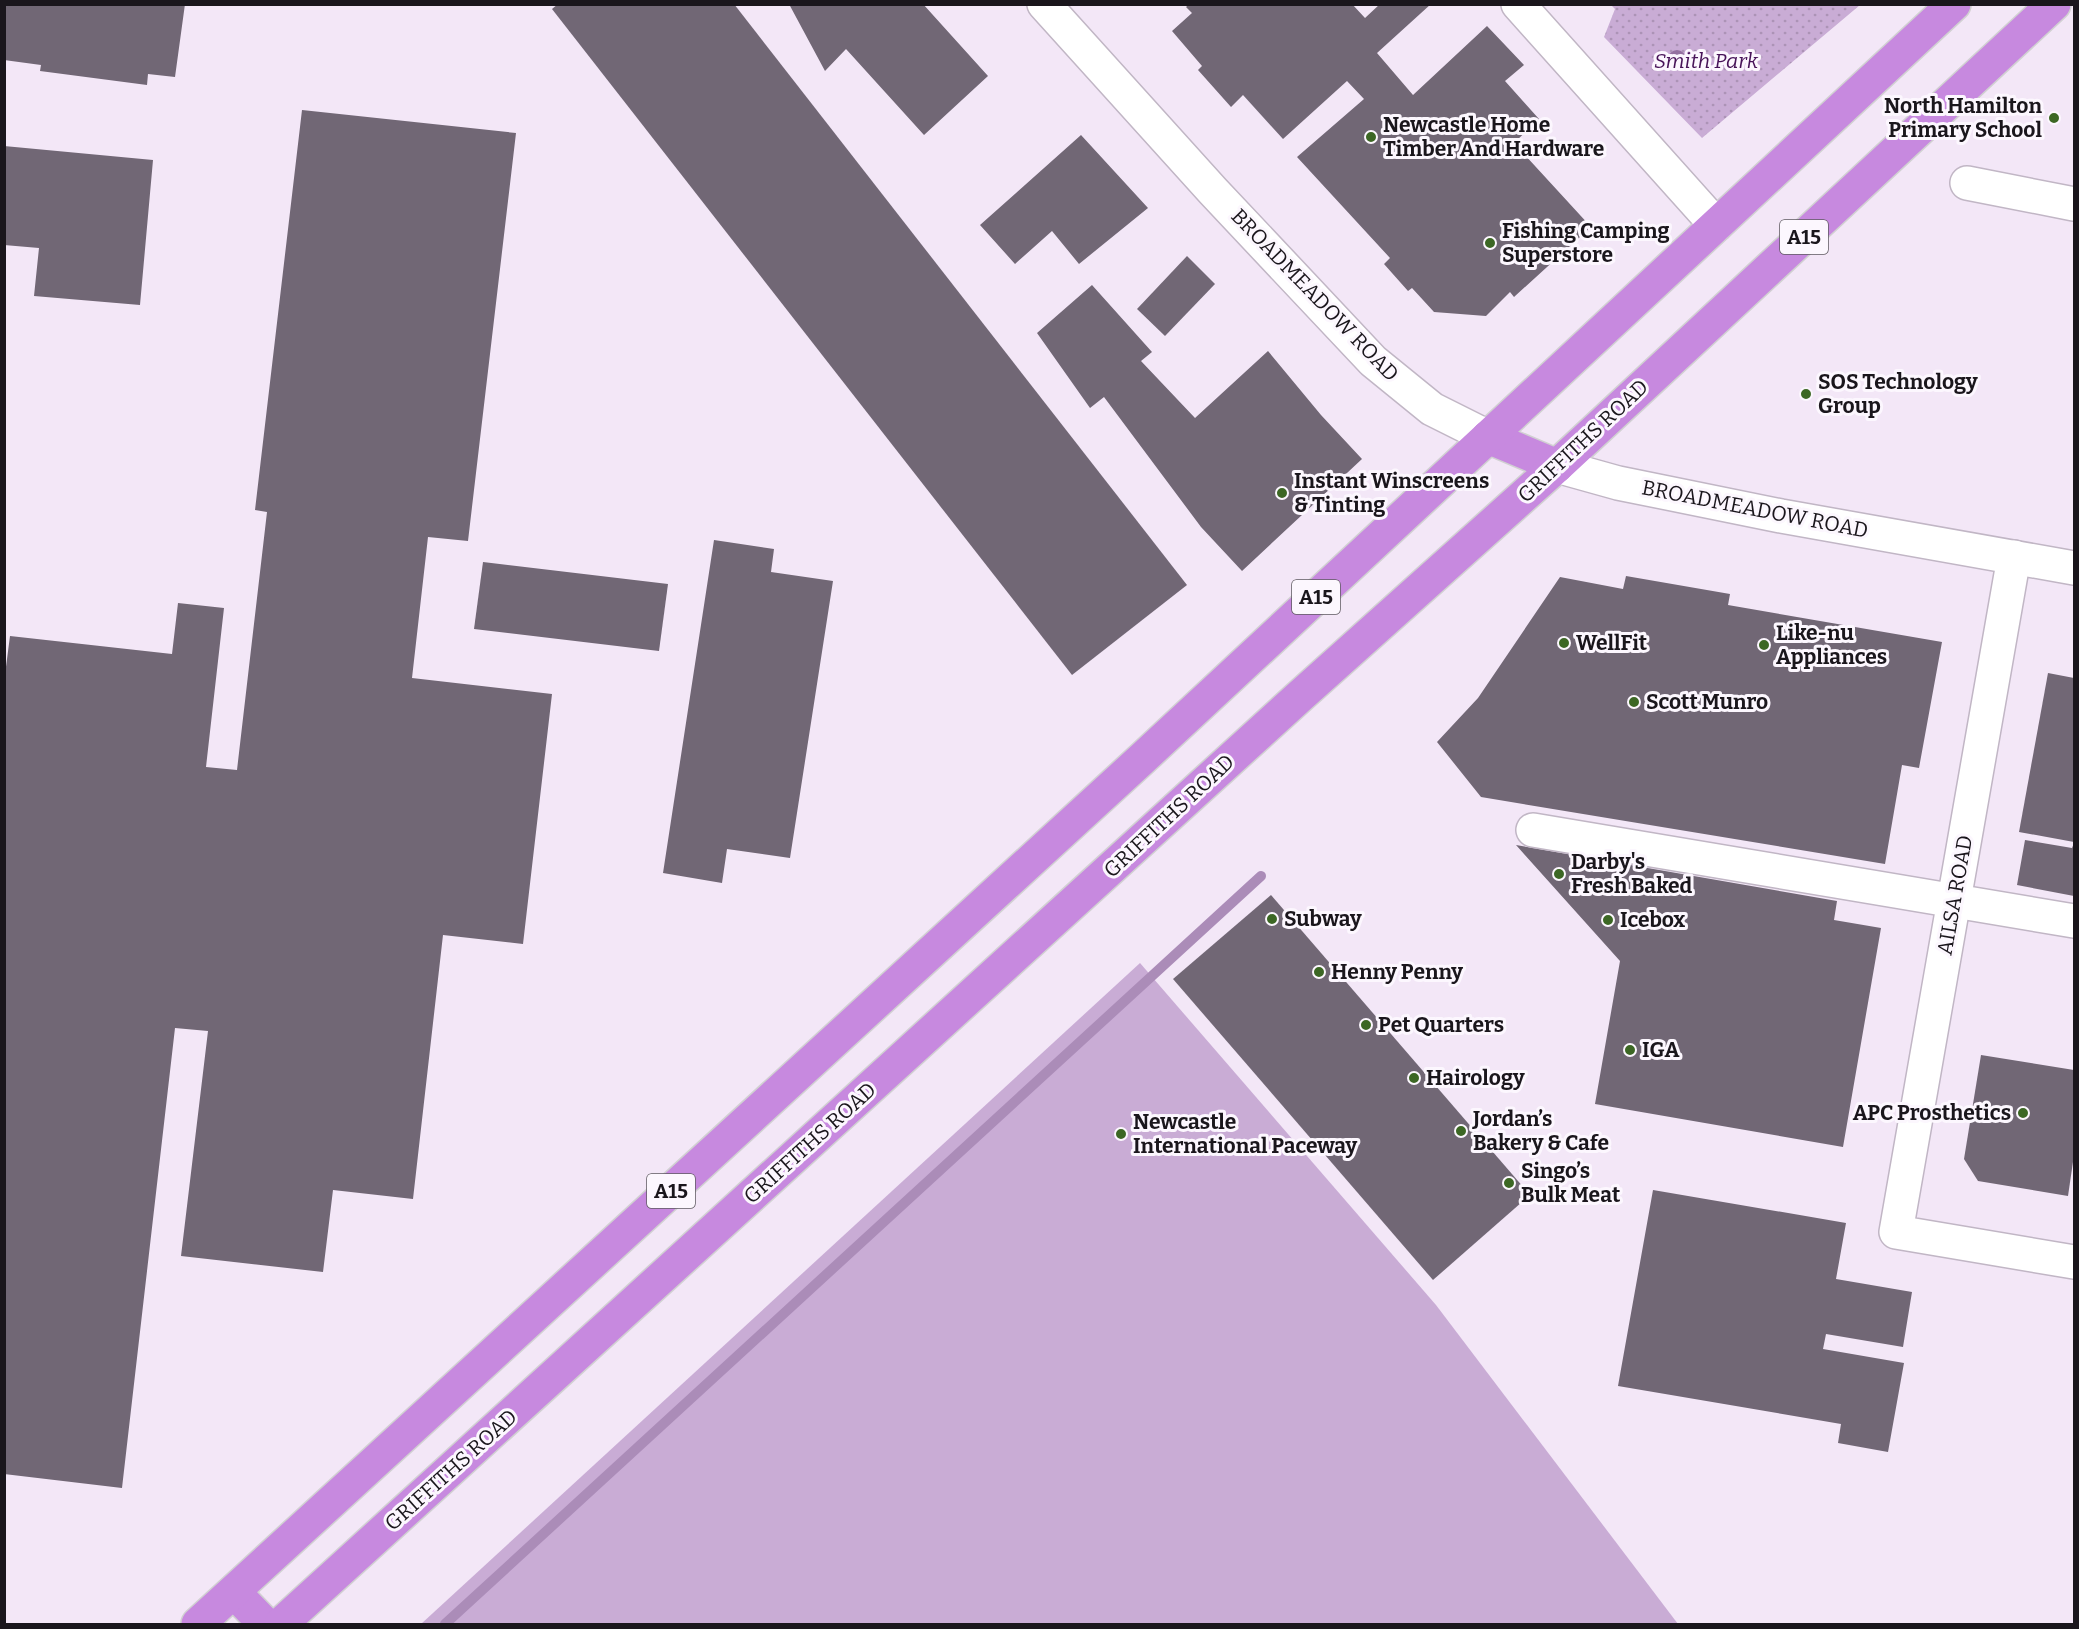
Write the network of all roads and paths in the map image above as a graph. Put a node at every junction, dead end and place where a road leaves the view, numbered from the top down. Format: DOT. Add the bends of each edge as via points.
graph roads {
  1 [pos="1044,4"];
  2 [pos="1518,4"];
  3 [pos="1954,4"];
  4 [pos="2054,4"];
  5 [pos="1967,183"];
  6 [pos="2074,204"];
  7 [pos="1716,225"];
  8 [pos="1488,437"];
  9 [pos="1557,466"];
  10 [pos="2014,557"];
  11 [pos="2074,568"];
  12 [pos="1533,830"];
  13 [pos="1954,901"];
  14 [pos="2074,921"];
  15 [pos="2074,1262"];
  16 [pos="234,1592"];
  17 [pos="198,1624"];
  18 [pos="265,1624"];
  19 [pos="281,1624"];
  1 -- 8 [label="street, BROADMEADOW ROAD" via="1373,361 1432,409"];
  2 -- 7 [label="street"];
  3 -- 7 [label="highway, A15"];
  4 -- 9 [label="highway, GRIFFITHS ROAD / A15"];
  5 -- 6 [label="street"];
  7 -- 8 [label="highway, A15"];
  8 -- 9 [label="highway, BROADMEADOW ROAD"];
  8 -- 16 [label="highway, A15"];
  9 -- 10 [label="street, BROADMEADOW ROAD" via="1618,483 1781,516"];
  9 -- 19 [label="highway, GRIFFITHS ROAD / A15"];
  10 -- 11 [label="street, BROADMEADOW ROAD"];
  10 -- 13 [label="street, AILSA ROAD"];
  12 -- 13 [label="street"];
  13 -- 14 [label="street"];
  13 -- 15 [label="street, AILSA ROAD" via="1896,1232"];
  16 -- 17 [label="highway, A15"];
  16 -- 18 [label="highway"];
}
